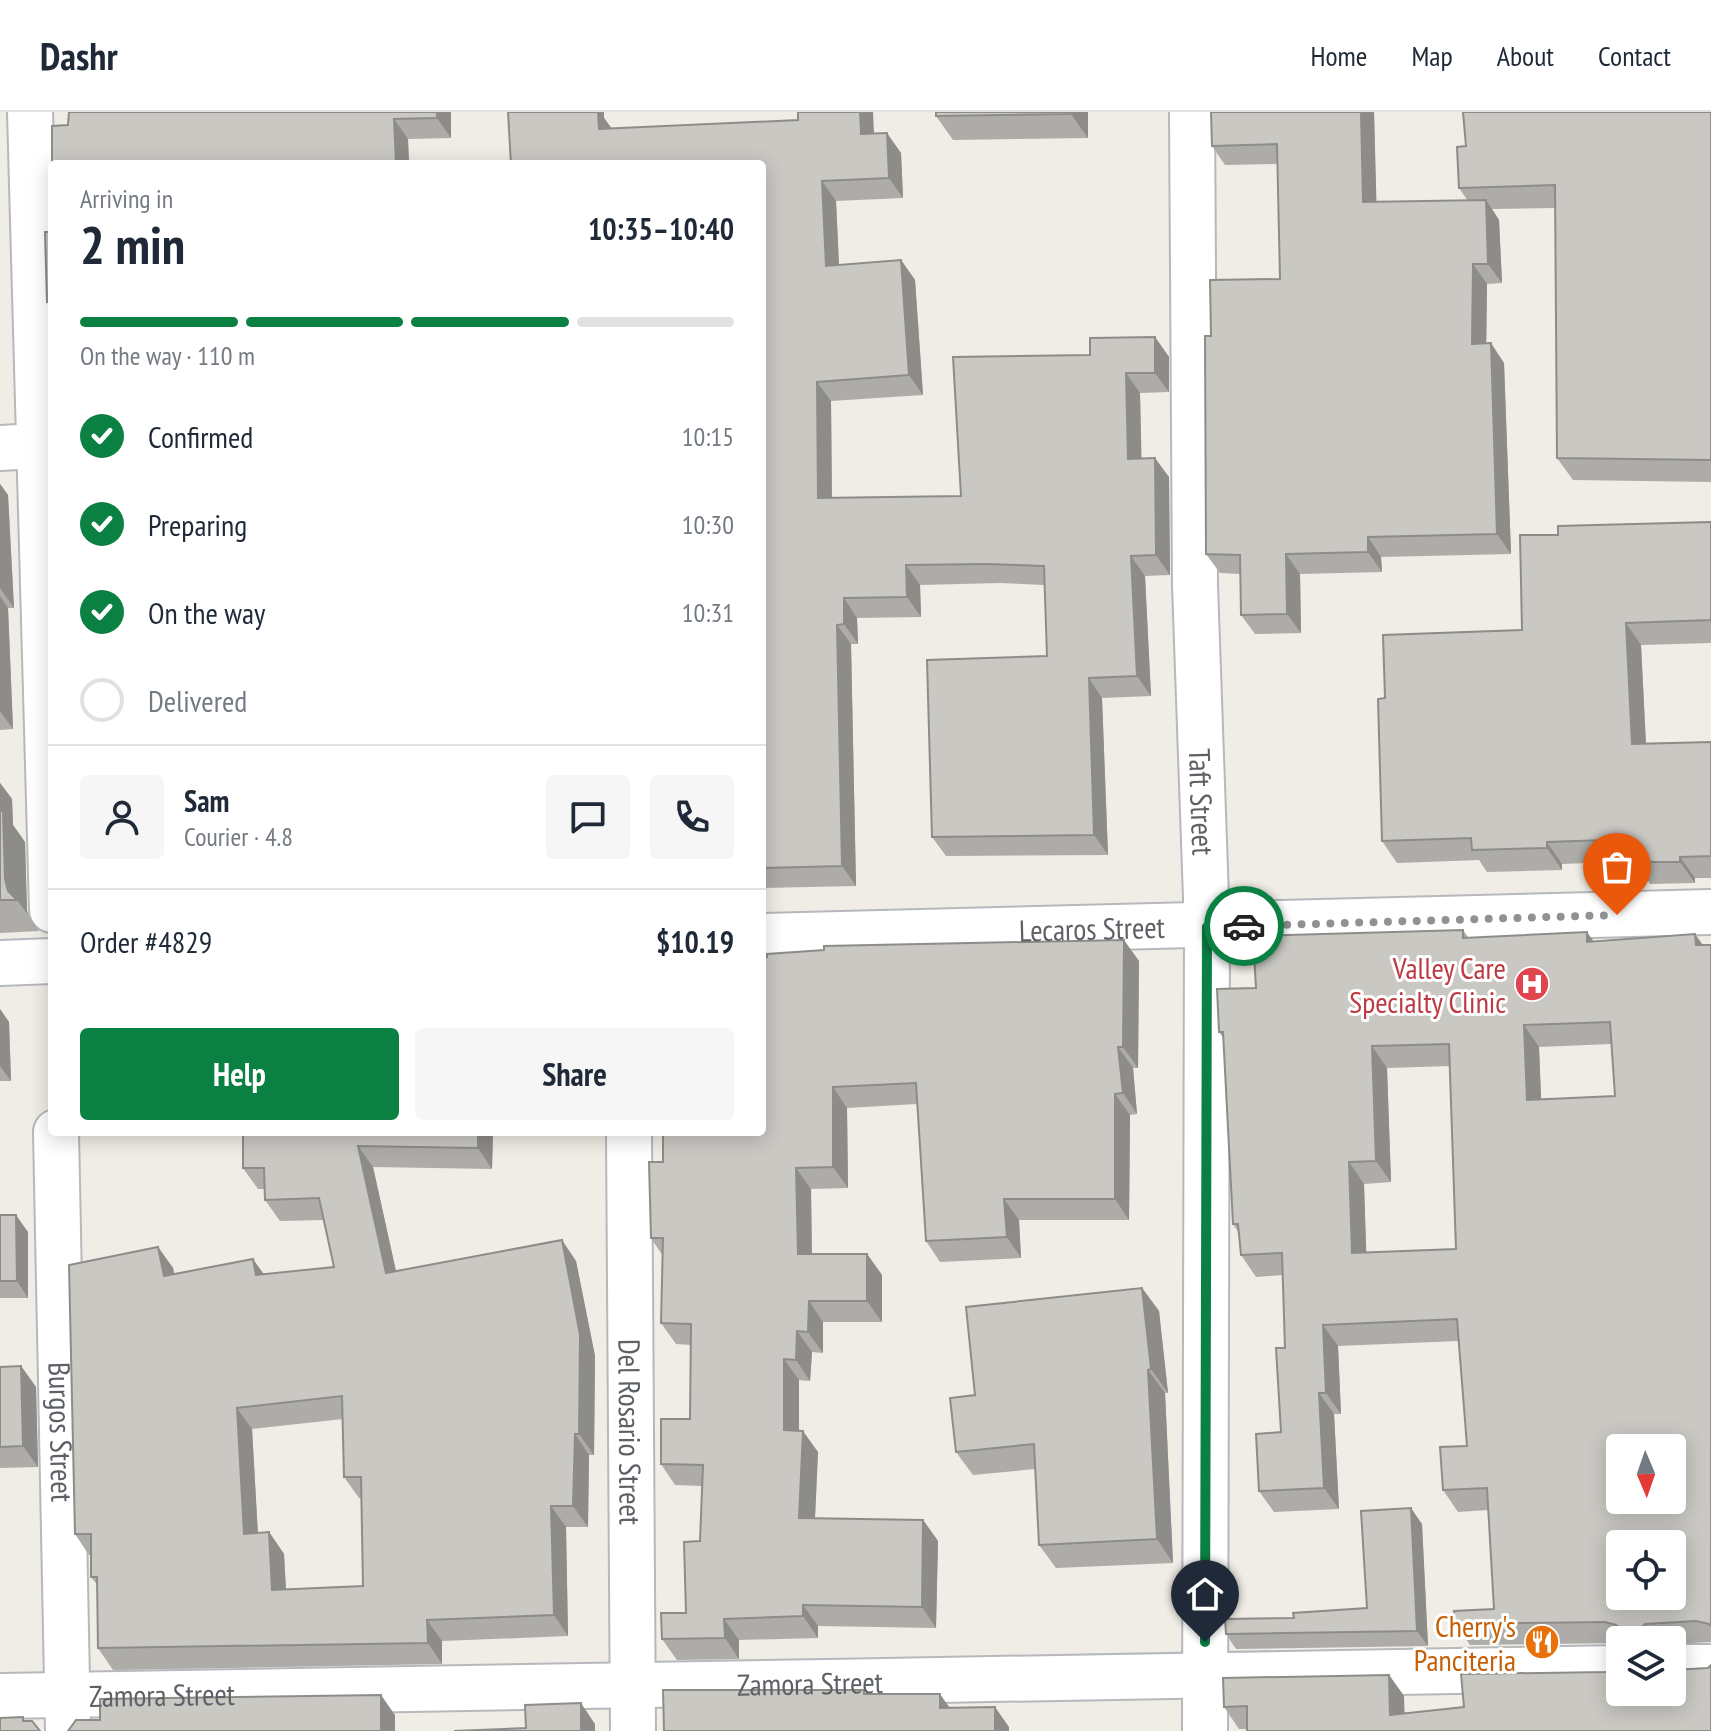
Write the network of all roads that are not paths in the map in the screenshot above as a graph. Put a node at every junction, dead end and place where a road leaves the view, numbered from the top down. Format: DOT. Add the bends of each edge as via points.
graph roads {
  1 [pos="30,112"];
  2 [pos="1192,112"];
  3 [pos="31,446"];
  4 [pos="48,822"];
  5 [pos="1711,912"];
  6 [pos="1207,927"];
  7 [pos="766,936"];
  8 [pos="48,961"];
  9 [pos="0,963"];
  10 [pos="56,1136"];
  11 [pos="629,1136"];
  12 [pos="1686,1667"];
  13 [pos="1711,1667"];
  14 [pos="1606,1668"];
  15 [pos="1205,1673"];
  16 [pos="634,1688"];
  17 [pos="0,1696"];
  18 [pos="68,1713"];
  19 [pos="633,1731"];
  20 [pos="1205,1731"];
  1 -- 3 [label="street"];
  2 -- 6 [label="street, Taft Street" via="1195,585"];
  3 -- 4 [label="street"];
  5 -- 6 [label="street, Lecaros Street"];
  6 -- 7 [label="street, Lecaros Street"];
  6 -- 15 [label="street, Taft Street"];
  8 -- 9 [label="street"];
  10 -- 18 [label="street, Burgos Street"];
  11 -- 16 [label="street, Del Rosario Street"];
  12 -- 13 [label="street"];
  14 -- 15 [label="street, Zamora Street"];
  15 -- 16 [label="street, Zamora Street"];
  15 -- 20 [label="street, Taft Street"];
  16 -- 18 [label="street, Zamora Street"];
  16 -- 19 [label="street, Del Rosario Street"];
  17 -- 18 [label="street, Zamora Street"];
}
